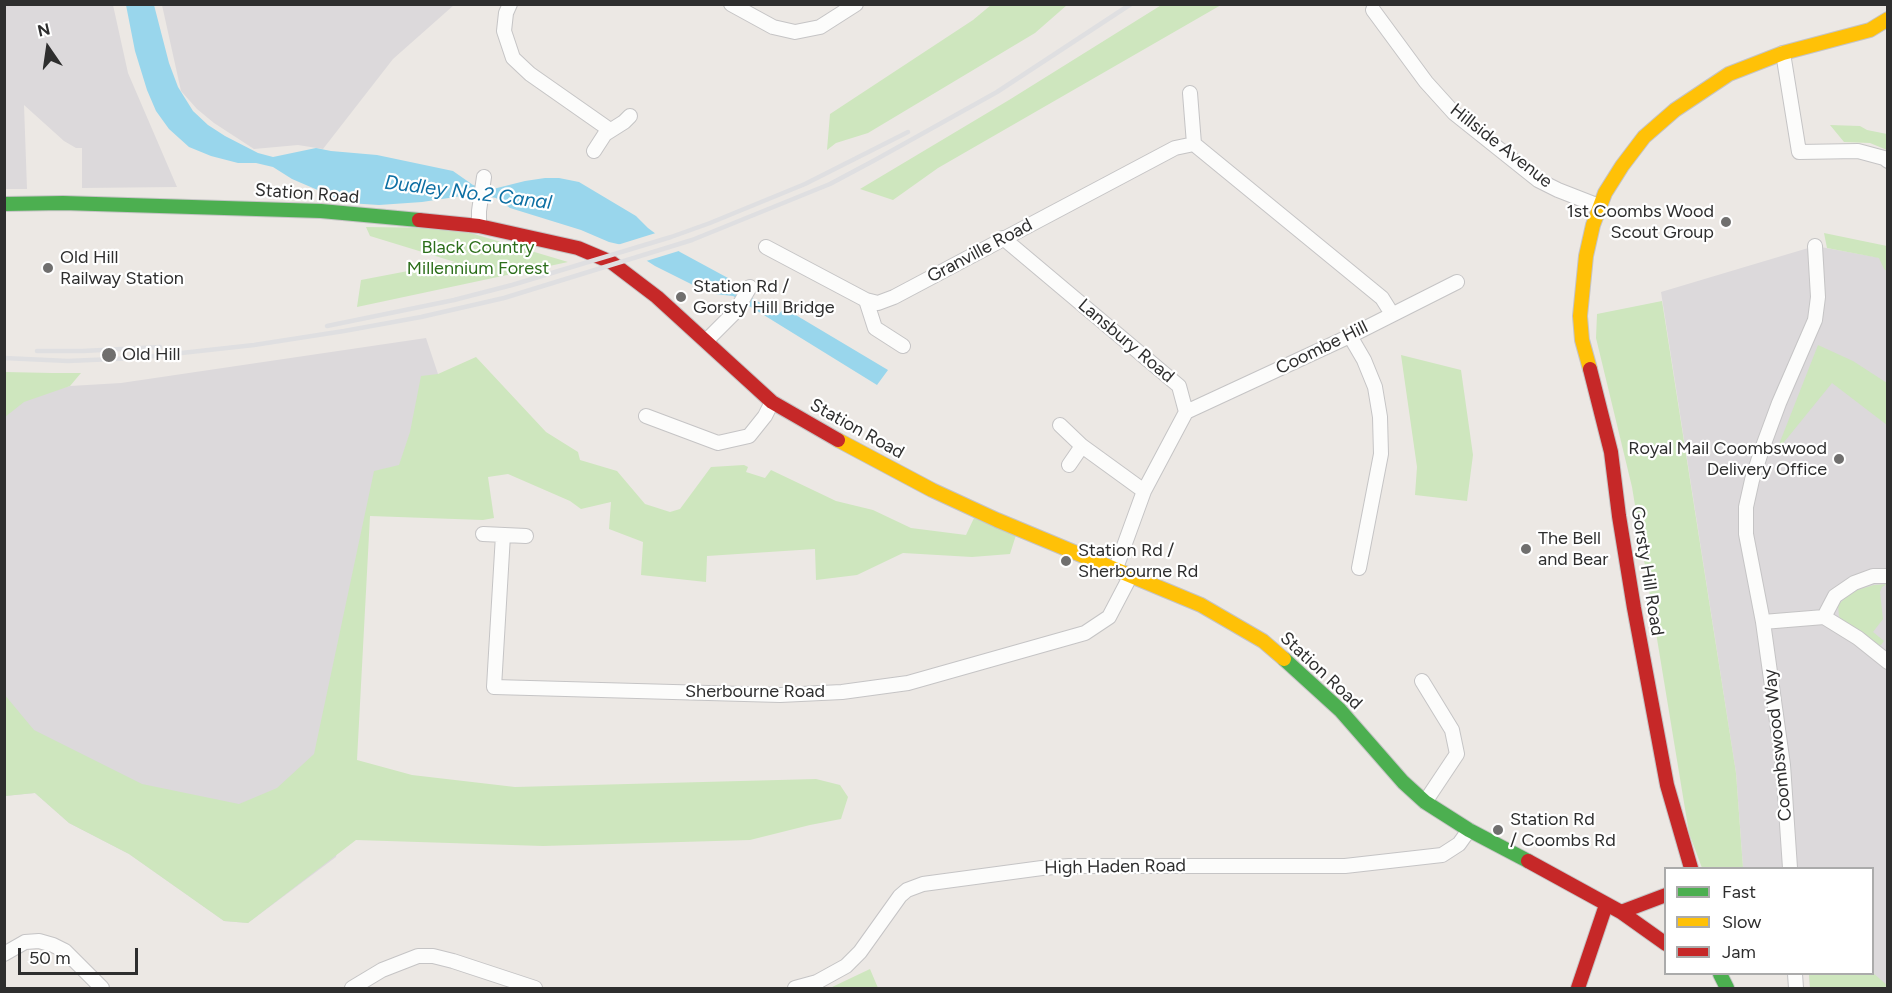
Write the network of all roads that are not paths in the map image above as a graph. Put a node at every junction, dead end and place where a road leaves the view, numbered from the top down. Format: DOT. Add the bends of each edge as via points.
graph roads {
  1 [pos="510,4"];
  2 [pos="731,4"];
  3 [pos="856,4"];
  4 [pos="1373,10"];
  5 [pos="1887,19"];
  6 [pos="1783,53"];
  7 [pos="1190,93"];
  8 [pos="630,116"];
  9 [pos="610,130"];
  10 [pos="1194,144"];
  11 [pos="594,150"];
  12 [pos="1887,161"];
  13 [pos="484,177"];
  14 [pos="4,204"];
  15 [pos="1599,206"];
  16 [pos="479,226"];
  17 [pos="1003,238"];
  18 [pos="1815,246"];
  19 [pos="766,247"];
  20 [pos="1457,282"];
  21 [pos="750,287"];
  22 [pos="866,300"];
  23 [pos="1392,314"];
  24 [pos="1350,336"];
  25 [pos="706,341"];
  26 [pos="903,346"];
  27 [pos="772,402"];
  28 [pos="1186,412"];
  29 [pos="646,416"];
  30 [pos="1060,425"];
  31 [pos="1082,447"];
  32 [pos="1069,465"];
  33 [pos="1144,491"];
  34 [pos="483,534"];
  35 [pos="503,535"];
  36 [pos="526,536"];
  37 [pos="1116,568"];
  38 [pos="1359,568"];
  39 [pos="1131,575"];
  40 [pos="1887,576"];
  41 [pos="1824,617"];
  42 [pos="1763,622"];
  43 [pos="1887,662"];
  44 [pos="1422,681"];
  45 [pos="1425,802"];
  46 [pos="1469,830"];
  47 [pos="1691,867"];
  48 [pos="1791,867"];
  49 [pos="1664,895"];
  50 [pos="1606,904"];
  51 [pos="1621,912"];
  52 [pos="1664,943"];
  53 [pos="4,954"];
  54 [pos="102,988"];
  55 [pos="352,988"];
  56 [pos="535,988"];
  57 [pos="795,988"];
  58 [pos="1578,988"];
  1 -- 9 [label="street" via="504,31 513,58"];
  2 -- 3 [label="street" via="773,27 795,32 820,27"];
  4 -- 15 [label="street, Hillside Avenue" via="1454,113 1538,180"];
  5 -- 6 [label="street, Gorsty Hill Road" via="1870,30"];
  6 -- 12 [label="street" via="1799,152 1858,151"];
  6 -- 15 [label="street, Gorsty Hill Road" via="1729,74 1675,110 1644,137"];
  7 -- 10 [label="street"];
  8 -- 9 [label="street"];
  9 -- 11 [label="street"];
  10 -- 17 [label="street, Granville Road" via="1175,148"];
  10 -- 23 [label="street" via="1382,298"];
  13 -- 16 [label="street"];
  14 -- 16 [label="street, Station Road" via="321,211"];
  15 -- 47 [label="street, Gorsty Hill Road" via="1582,279 1582,339 1611,452 1634,608 1667,785"];
  16 -- 25 [label="street, Station Road" via="578,248 611,262"];
  17 -- 22 [label="street, Granville Road" via="894,297 878,303"];
  17 -- 28 [label="street, Lansbury Road" via="1179,386"];
  18 -- 42 [label="street, Coombswood Way" via="1815,320 1762,449 1746,507 1746,534"];
  19 -- 22 [label="street"];
  20 -- 23 [label="street, Coombe Hill"];
  21 -- 25 [label="street" via="735,312"];
  22 -- 26 [label="street" via="875,328"];
  23 -- 24 [label="street, Coombe Hill"];
  24 -- 28 [label="street, Coombe Hill"];
  24 -- 38 [label="street" via="1375,387 1380,417 1381,454"];
  25 -- 27 [label="street, Station Road"];
  27 -- 29 [label="street" via="749,436 718,443"];
  27 -- 37 [label="street, Station Road" via="932,490"];
  28 -- 33 [label="street"];
  30 -- 31 [label="street"];
  31 -- 32 [label="street"];
  31 -- 33 [label="street"];
  33 -- 37 [label="street"];
  34 -- 35 [label="street"];
  35 -- 36 [label="street"];
  35 -- 39 [label="street, Sherbourne Road" via="494,687 780,695 908,683 1085,633 1109,617"];
  37 -- 39 [label="street, Station Road"];
  39 -- 45 [label="street, Station Road" via="1201,605 1263,641 1305,676"];
  40 -- 41 [label="street" via="1854,583 1835,596"];
  41 -- 42 [label="street"];
  41 -- 43 [label="street"];
  42 -- 48 [label="street, Coombswood Way" via="1782,755"];
  44 -- 45 [label="street" via="1452,730 1457,754"];
  45 -- 46 [label="street, Station Road"];
  46 -- 50 [label="street, Station Road"];
  46 -- 57 [label="street, High Haden Road" via="1443,855 1345,866 1069,866 922,884 900,896 846,966 817,982"];
  49 -- 51 [label="street"];
  50 -- 51 [label="street, Station Road"];
  50 -- 58 [label="street"];
  51 -- 52 [label="street, Station Road"];
  53 -- 54 [label="street" via="25,942 53,945 65,951"];
  55 -- 56 [label="street" via="382,970 418,956 453,961"];
}
